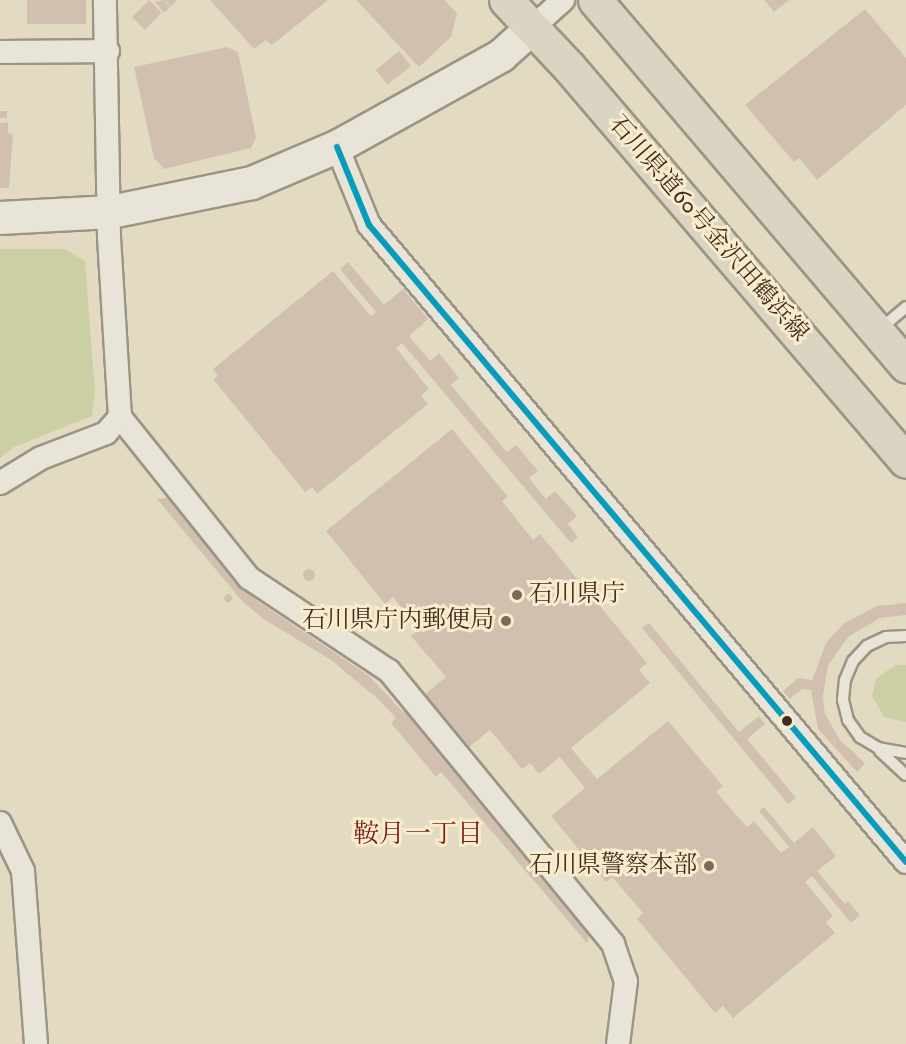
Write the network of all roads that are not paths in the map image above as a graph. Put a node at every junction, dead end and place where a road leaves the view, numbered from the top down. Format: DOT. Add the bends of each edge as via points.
graph roads {
  1 [pos="105,0"];
  2 [pos="506,0"];
  3 [pos="563,0"];
  4 [pos="595,0"];
  5 [pos="532,28"];
  6 [pos="108,51"];
  7 [pos="0,52"];
  8 [pos="337,147"];
  9 [pos="111,212"];
  10 [pos="0,218"];
  11 [pos="906,307"];
  12 [pos="878,332"];
  13 [pos="906,365"];
  14 [pos="120,417"];
  15 [pos="906,461"];
  16 [pos="0,483"];
  17 [pos="906,636"];
  18 [pos="878,748"];
  19 [pos="906,753"];
  20 [pos="906,775"];
  21 [pos="0,823"];
  22 [pos="906,862"];
  23 [pos="36,1044"];
  24 [pos="618,1044"];
  1 -- 6 [label="street"];
  2 -- 5 [label="main road, 石川県道60号金沢田鶴浜線"];
  3 -- 5 [label="street"];
  4 -- 12 [label="main road"];
  5 -- 8 [label="street" via="501,56"];
  5 -- 15 [label="main road, 石川県道60号金沢田鶴浜線"];
  6 -- 7 [label="street"];
  6 -- 9 [label="street"];
  8 -- 9 [label="street" via="252,183"];
  8 -- 22 [label="street" via="369,225"];
  9 -- 10 [label="street"];
  9 -- 14 [label="street" via="109,237"];
  11 -- 12 [label="lane"];
  12 -- 13 [label="main road"];
  14 -- 16 [label="street" via="106,433 40,458"];
  14 -- 24 [label="street" via="249,578 388,671 613,944 626,981"];
  17 -- 18 [label="lane" via="886,637 867,646 853,661 844,680 843,700 849,720 861,737"];
  18 -- 19 [label="lane"];
  18 -- 20 [label="lane"];
  21 -- 23 [label="street" via="23,871"];
}
